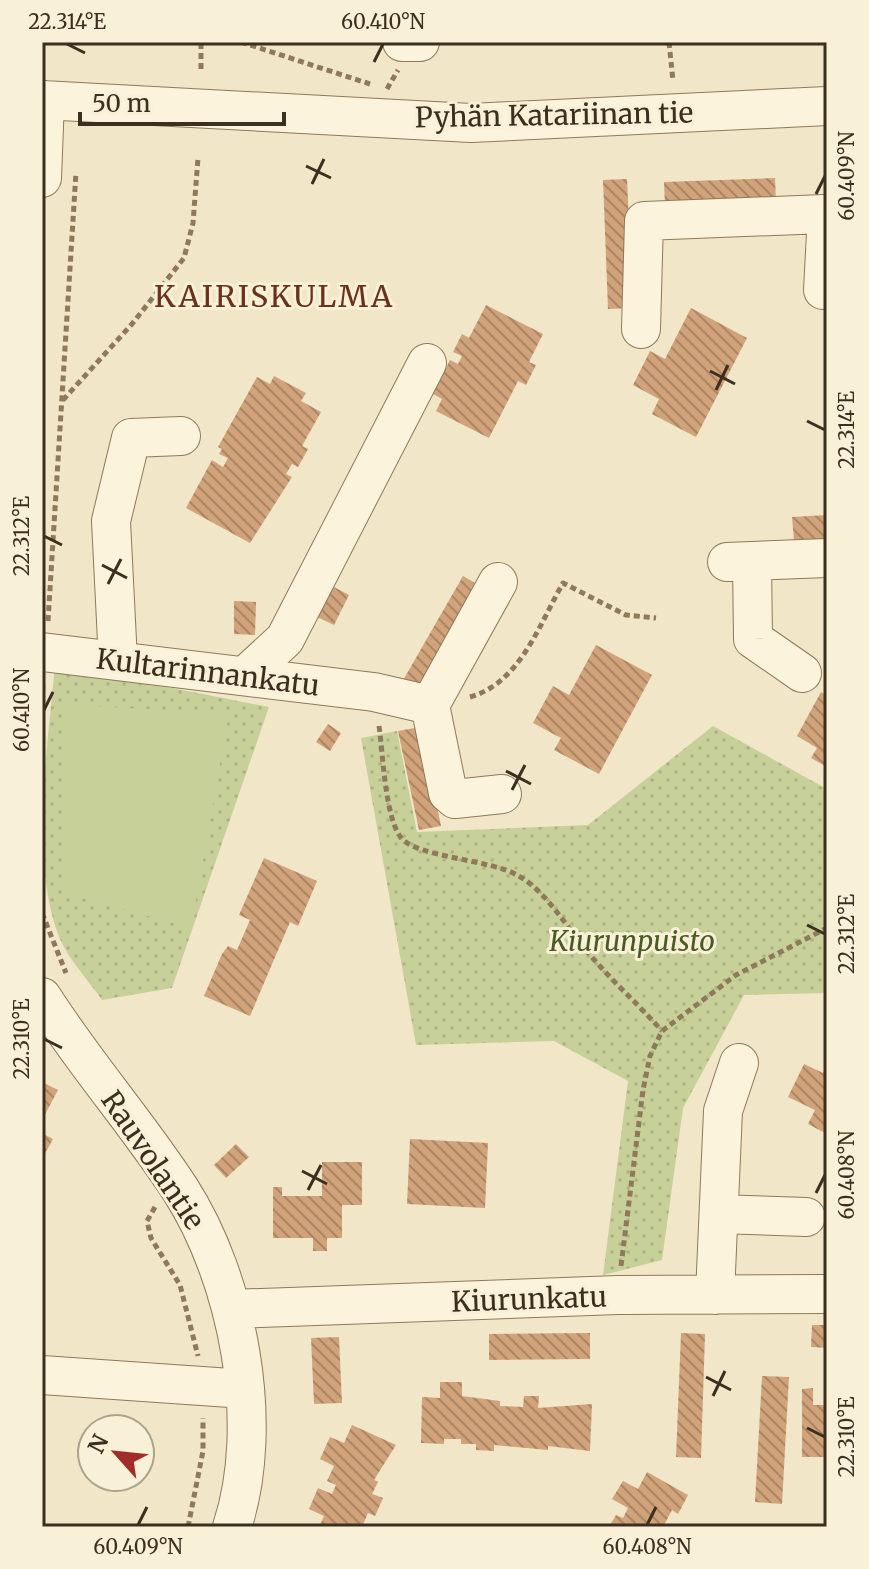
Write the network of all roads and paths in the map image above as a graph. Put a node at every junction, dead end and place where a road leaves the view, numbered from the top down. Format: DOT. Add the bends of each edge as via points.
graph roads {
  1 [pos="201,42"];
  2 [pos="241,42"];
  3 [pos="402,42"];
  4 [pos="420,42"];
  5 [pos="669,42"];
  6 [pos="201,69"];
  7 [pos="687,81"];
  8 [pos="673,82"];
  9 [pos="657,83"];
  10 [pos="358,89"];
  11 [pos="387,89"];
  12 [pos="400,90"];
  13 [pos="44,100"];
  14 [pos="827,106"];
  15 [pos="198,158"];
  16 [pos="58,172"];
  17 [pos="826,214"];
  18 [pos="823,290"];
  19 [pos="641,329"];
  20 [pos="427,363"];
  21 [pos="63,400"];
  22 [pos="181,436"];
  23 [pos="827,558"];
  24 [pos="498,582"];
  25 [pos="656,618"];
  26 [pos="44,651"];
  27 [pos="118,661"];
  28 [pos="802,673"];
  29 [pos="245,676"];
  30 [pos="374,692"];
  31 [pos="42,701"];
  32 [pos="430,705"];
  33 [pos="502,794"];
  34 [pos="827,928"];
  35 [pos="42,997"];
  36 [pos="662,1031"];
  37 [pos="739,1063"];
  38 [pos="180,1190"];
  39 [pos="719,1214"];
  40 [pos="806,1217"];
  41 [pos="827,1294"];
  42 [pos="618,1295"];
  43 [pos="715,1295"];
  44 [pos="231,1309"];
  45 [pos="199,1364"];
  46 [pos="42,1375"];
  47 [pos="245,1389"];
  48 [pos="203,1413"];
  49 [pos="188,1527"];
  50 [pos="232,1527"];
  1 -- 6 [label="path"];
  2 -- 11 [label="path"];
  3 -- 4 [label="street"];
  5 -- 8 [label="path"];
  7 -- 8 [label="path"];
  8 -- 9 [label="path"];
  10 -- 11 [label="path"];
  11 -- 12 [label="path"];
  13 -- 14 [label="street, Pyhän Katariinan tie" via="471,123"];
  13 -- 16 [label="street"];
  15 -- 21 [label="path" via="193,223 184,258"];
  16 -- 21 [label="path" via="78,179"];
  17 -- 18 [label="street"];
  17 -- 19 [label="street" via="644,221"];
  20 -- 29 [label="street" via="285,639"];
  21 -- 26 [label="path"];
  22 -- 27 [label="street" via="131,438 111,521"];
  23 -- 28 [label="street" via="740,561 753,639"];
  24 -- 32 [label="street"];
  25 -- 32 [label="path" via="626,615 563,583 514,670 493,689"];
  26 -- 27 [label="street, Kultarinnankatu"];
  26 -- 31 [label="path"];
  27 -- 29 [label="street, Kultarinnankatu"];
  29 -- 30 [label="street, Kultarinnankatu"];
  30 -- 32 [label="street, Kultarinnankatu"];
  30 -- 36 [label="path" via="394,826 403,841 518,875"];
  32 -- 33 [label="street" via="448,793 455,799"];
  34 -- 36 [label="path" via="736,975"];
  35 -- 38 [label="street, Rauvolantie"];
  36 -- 42 [label="path" via="643,1090"];
  37 -- 39 [label="street" via="723,1111"];
  38 -- 44 [label="street, Rauvolantie" via="204,1234"];
  38 -- 45 [label="path" via="154,1208 147,1221 151,1238 180,1285"];
  39 -- 40 [label="street"];
  39 -- 43 [label="street"];
  41 -- 43 [label="street, Kiurunkatu"];
  42 -- 43 [label="street, Kiurunkatu"];
  42 -- 44 [label="street, Kiurunkatu"];
  44 -- 47 [label="street, Rauvolantie"];
  46 -- 47 [label="street"];
  47 -- 50 [label="street, Rauvolantie" via="246,1452"];
  48 -- 49 [label="path" via="203,1451"];
}
